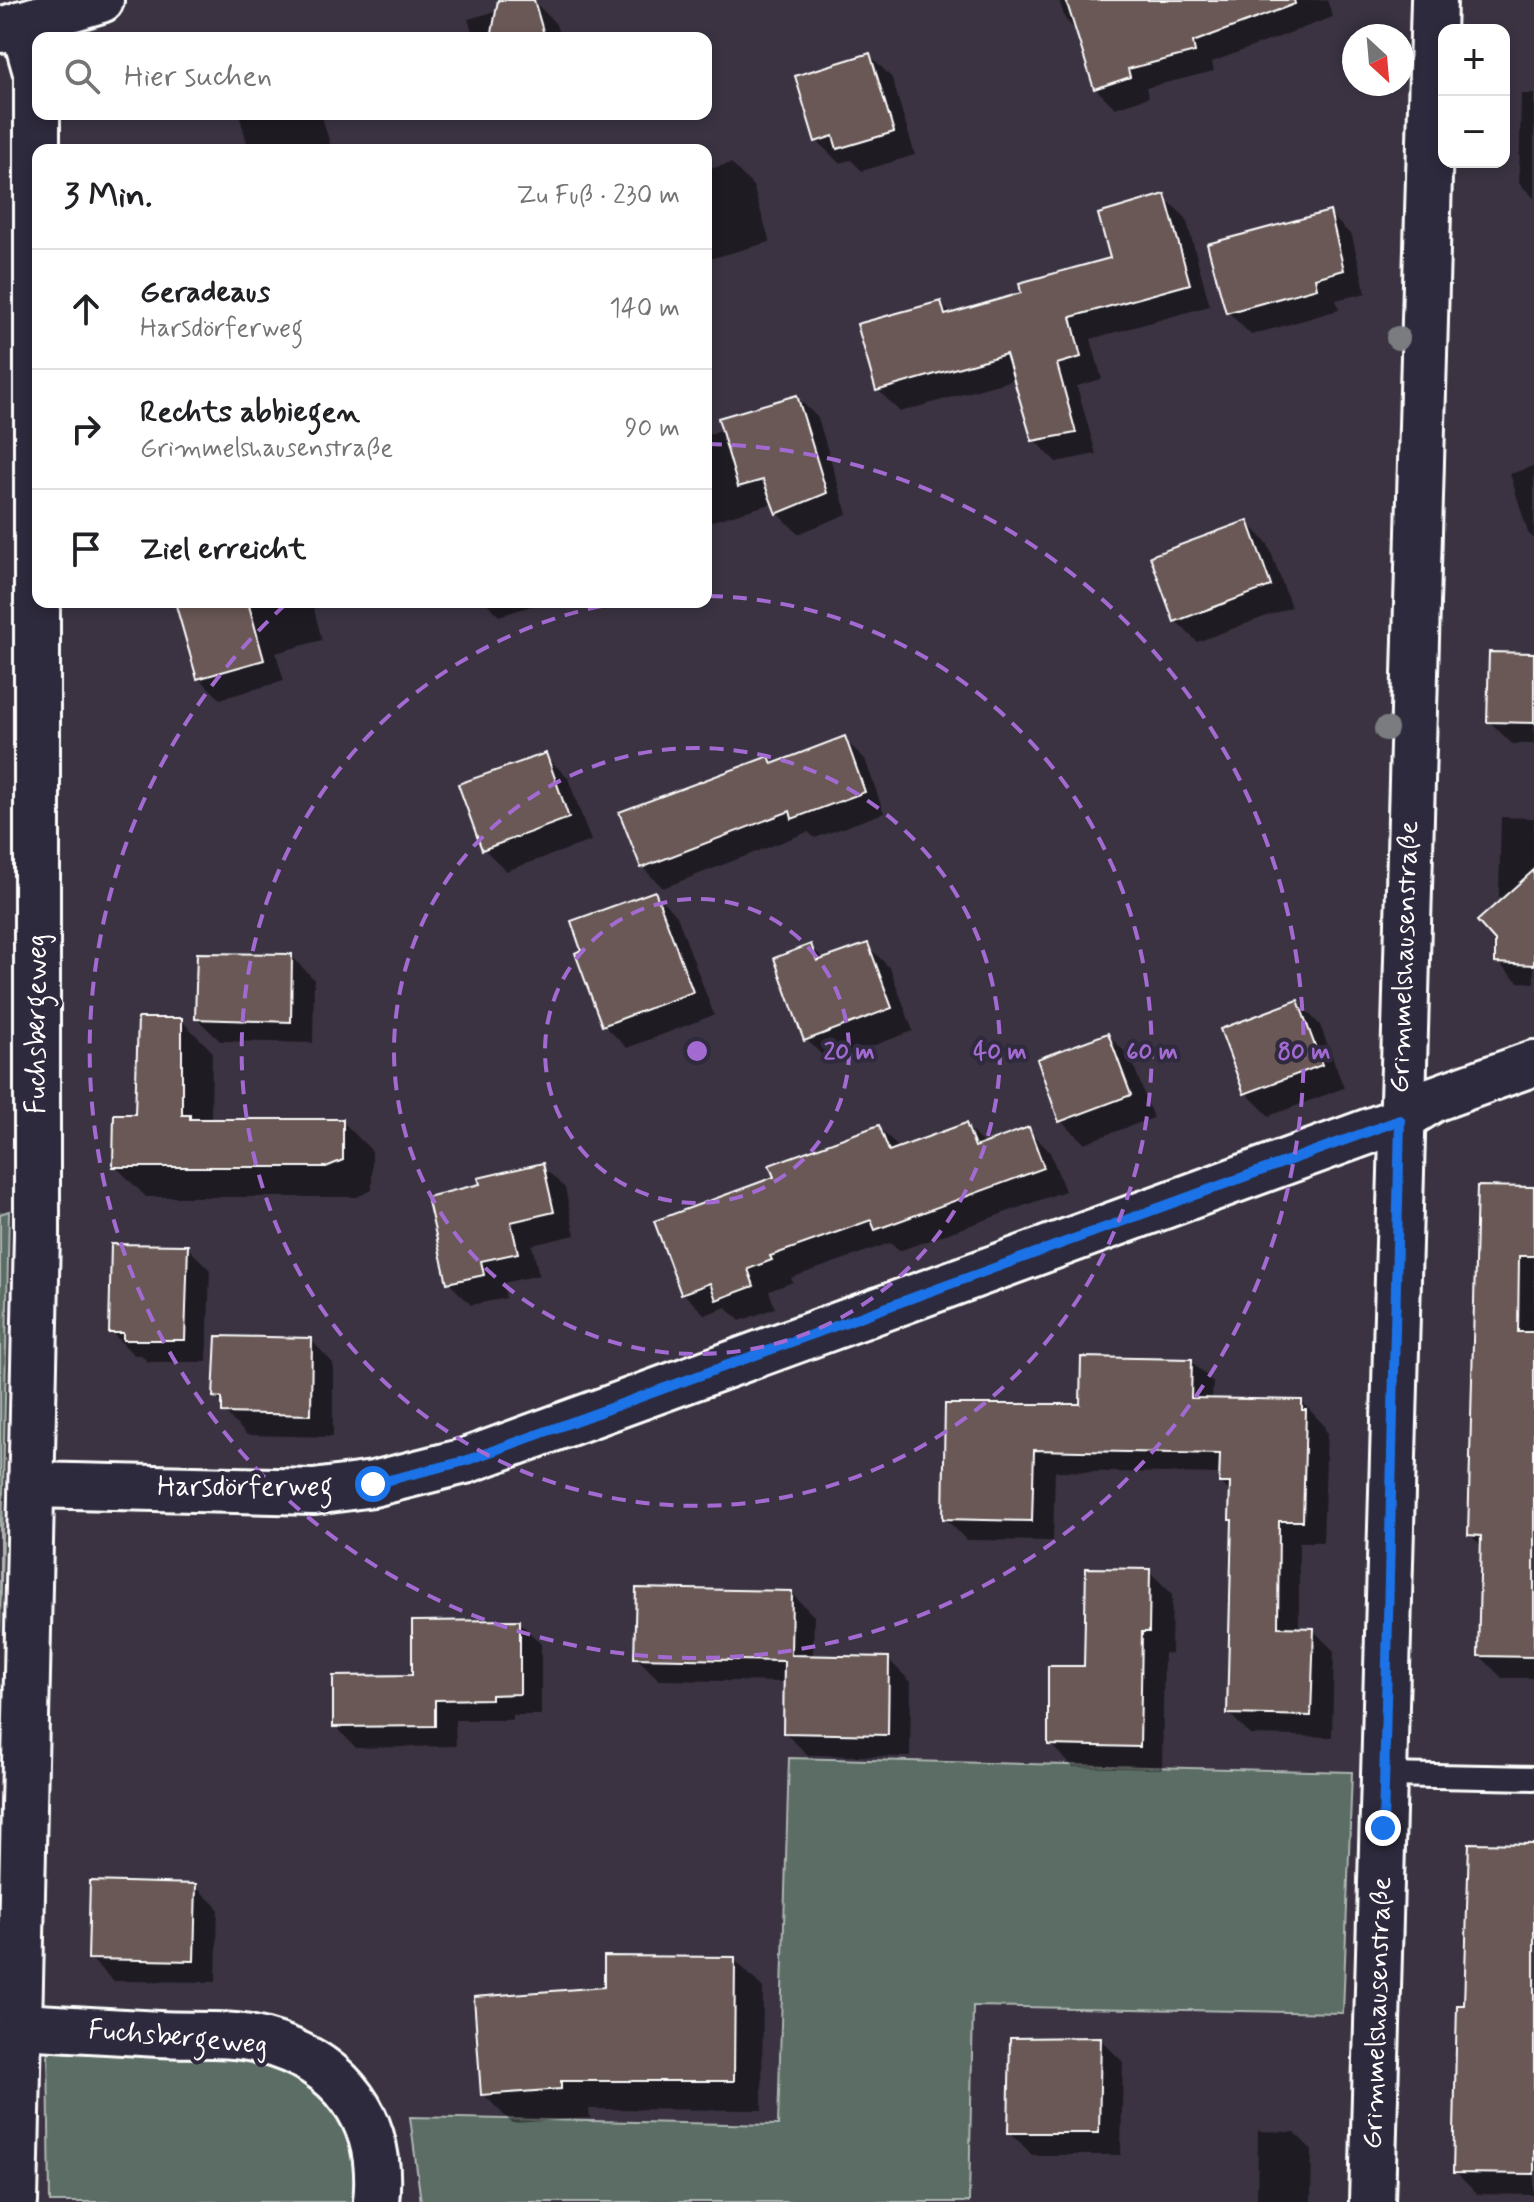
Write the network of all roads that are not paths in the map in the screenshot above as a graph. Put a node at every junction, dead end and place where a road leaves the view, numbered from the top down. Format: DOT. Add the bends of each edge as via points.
graph roads {
  1 [pos="1434,0"];
  2 [pos="97,1"];
  3 [pos="11,26"];
  4 [pos="32,66"];
  5 [pos="37,120"];
  6 [pos="37,144"];
  7 [pos="37,608"];
  8 [pos="1534,1063"];
  9 [pos="1400,1120"];
  10 [pos="33,1485"];
  11 [pos="1385,1775"];
  12 [pos="1534,1778"];
  13 [pos="20,2026"];
  14 [pos="15,2202"];
  15 [pos="376,2202"];
  16 [pos="1372,2202"];
  1 -- 9 [label="street, Grimmelshausenstraße"];
  2 -- 3 [label="street"];
  3 -- 4 [label="street, Fuchsbergeweg"];
  5 -- 6 [label="street, Fuchsbergeweg"];
  7 -- 10 [label="street, Fuchsbergeweg"];
  8 -- 9 [label="street, Harsdörferweg" via="1434,1099"];
  9 -- 10 [label="street, Harsdörferweg" via="465,1461 373,1484 314,1492"];
  9 -- 11 [label="street, Grimmelshausenstraße"];
  10 -- 13 [label="street, Fuchsbergeweg"];
  11 -- 12 [label="lane"];
  11 -- 16 [label="street, Grimmelshausenstraße"];
  13 -- 14 [label="street, Fuchsbergeweg"];
  13 -- 15 [label="street, Fuchsbergeweg" via="260,2040 311,2059 346,2088 370,2126 379,2175"];
}
